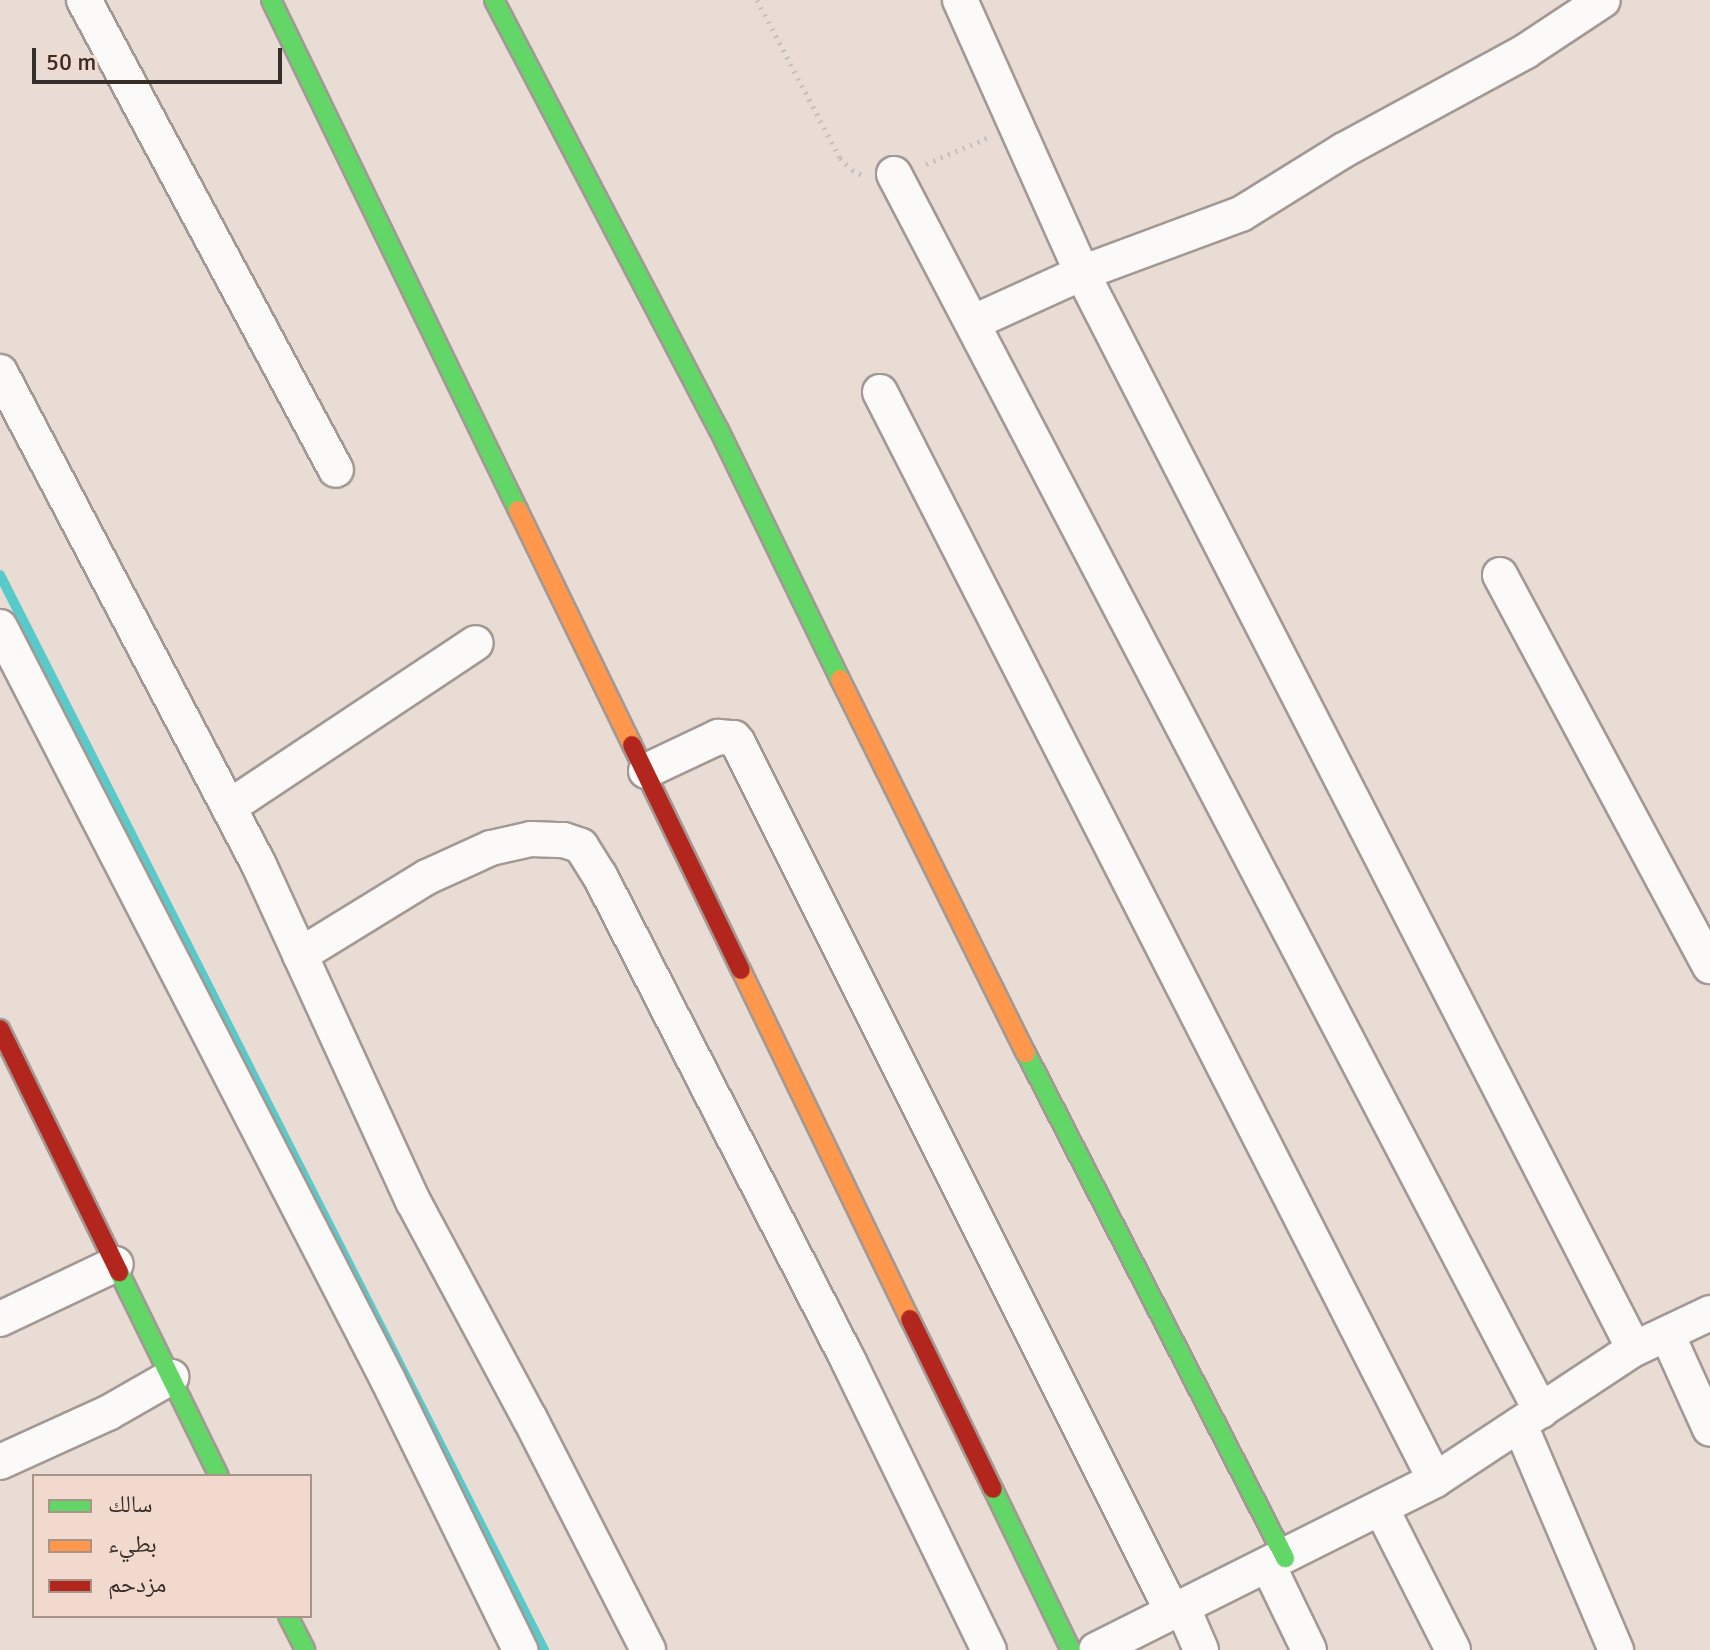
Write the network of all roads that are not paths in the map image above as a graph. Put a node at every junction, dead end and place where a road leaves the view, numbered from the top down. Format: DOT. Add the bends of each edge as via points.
graph roads {
  1 [pos="84,0"];
  2 [pos="271,0"];
  3 [pos="494,0"];
  4 [pos="960,0"];
  5 [pos="1603,0"];
  6 [pos="894,174"];
  7 [pos="1082,273"];
  8 [pos="974,322"];
  9 [pos="0,372"];
  10 [pos="880,392"];
  11 [pos="336,470"];
  12 [pos="1500,575"];
  13 [pos="0,627"];
  14 [pos="476,643"];
  15 [pos="646,771"];
  16 [pos="229,807"];
  17 [pos="300,955"];
  18 [pos="1710,966"];
  19 [pos="0,1029"];
  20 [pos="116,1264"];
  21 [pos="1710,1313"];
  22 [pos="0,1319"];
  23 [pos="1667,1334"];
  24 [pos="1634,1349"];
  25 [pos="171,1377"];
  26 [pos="1530,1418"];
  27 [pos="1710,1429"];
  28 [pos="0,1462"];
  29 [pos="218,1474"];
  30 [pos="1435,1480"];
  31 [pos="1381,1508"];
  32 [pos="1277,1562"];
  33 [pos="1177,1609"];
  34 [pos="289,1618"];
  35 [pos="305,1650"];
  36 [pos="520,1650"];
  37 [pos="648,1650"];
  38 [pos="989,1650"];
  39 [pos="1071,1650"];
  40 [pos="1096,1650"];
  41 [pos="1201,1650"];
  42 [pos="1309,1650"];
  43 [pos="1453,1650"];
  44 [pos="1616,1650"];
  1 -- 11 [label="street"];
  2 -- 15 [label="street"];
  3 -- 32 [label="street" via="719,430"];
  4 -- 7 [label="street"];
  5 -- 7 [label="street" via="1526,51 1344,150 1241,214"];
  6 -- 8 [label="street"];
  7 -- 8 [label="street"];
  7 -- 24 [label="street"];
  8 -- 26 [label="street"];
  9 -- 16 [label="street"];
  10 -- 30 [label="street"];
  12 -- 18 [label="street"];
  13 -- 36 [label="street" via="388,1380"];
  14 -- 16 [label="street"];
  15 -- 33 [label="street" via="718,737 738,743"];
  15 -- 39 [label="street"];
  16 -- 17 [label="street"];
  17 -- 37 [label="street" via="413,1201"];
  17 -- 38 [label="street" via="427,877 491,848 531,839 581,846 849,1362"];
  19 -- 20 [label="street"];
  20 -- 22 [label="street"];
  20 -- 25 [label="street"];
  21 -- 23 [label="street"];
  23 -- 24 [label="street"];
  23 -- 27 [label="street"];
  24 -- 26 [label="street"];
  25 -- 28 [label="street" via="108,1413"];
  25 -- 29 [label="street"];
  26 -- 30 [label="street"];
  26 -- 44 [label="street"];
  30 -- 31 [label="street"];
  31 -- 32 [label="street"];
  31 -- 43 [label="street"];
  32 -- 33 [label="street"];
  32 -- 42 [label="street"];
  33 -- 40 [label="street"];
  33 -- 41 [label="street"];
  34 -- 35 [label="street"];
}
